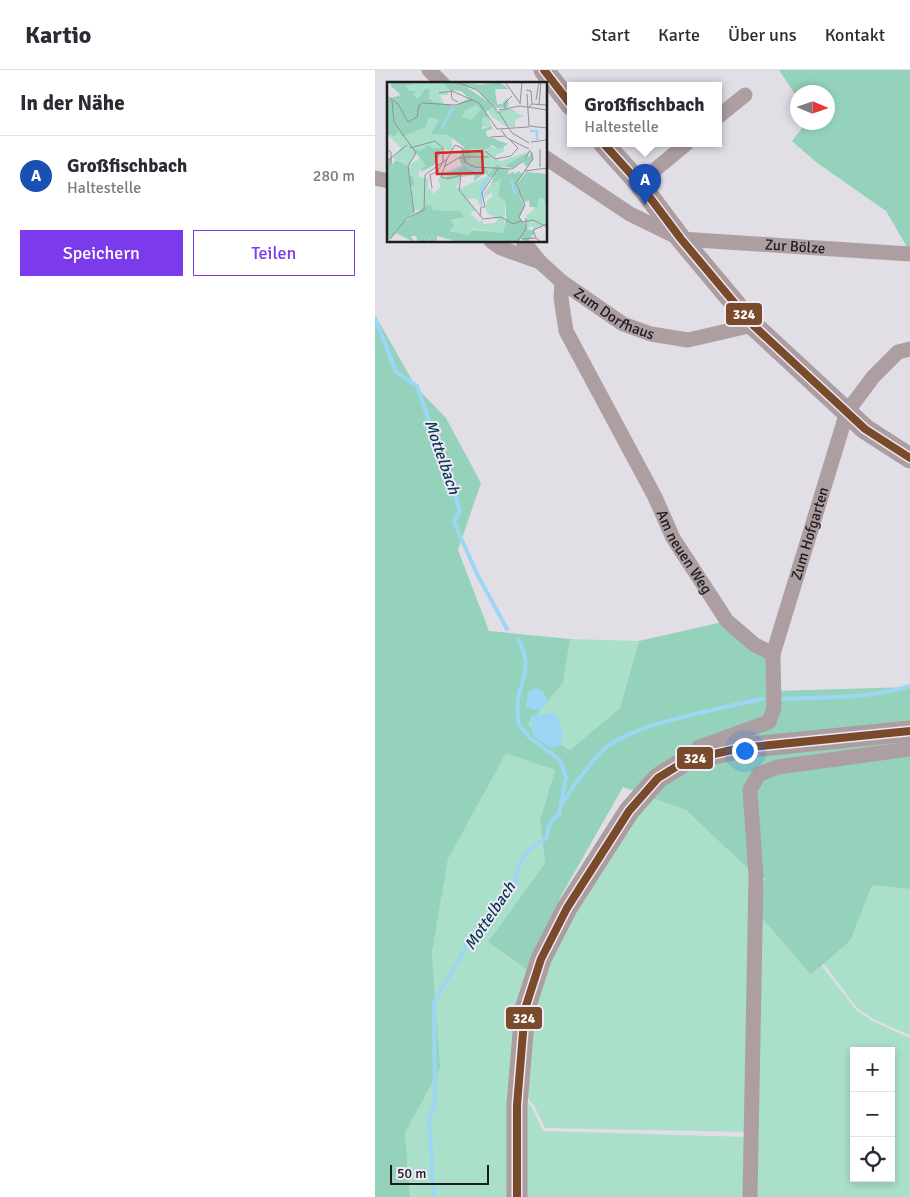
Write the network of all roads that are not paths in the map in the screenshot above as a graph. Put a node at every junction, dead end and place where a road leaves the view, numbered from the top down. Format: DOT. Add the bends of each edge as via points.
graph roads {
  1 [pos="544,70"];
  2 [pos="745,94"];
  3 [pos="567,100"];
  4 [pos="722,113"];
  5 [pos="607,147"];
  6 [pos="682,147"];
  7 [pos="547,159"];
  8 [pos="639,183"];
  9 [pos="681,239"];
  10 [pos="492,242"];
  11 [pos="524,242"];
  12 [pos="910,254"];
  13 [pos="540,262"];
  14 [pos="562,282"];
  15 [pos="753,325"];
  16 [pos="910,348"];
  17 [pos="847,412"];
  18 [pos="910,458"];
  19 [pos="773,654"];
  20 [pos="910,731"];
  21 [pos="910,749"];
  22 [pos="687,760"];
  23 [pos="517,1197"];
  24 [pos="750,1197"];
  1 -- 3 [label="main road"];
  2 -- 4 [label="street"];
  5 -- 8 [label="main road"];
  6 -- 8 [label="street"];
  7 -- 9 [label="street" via="630,214"];
  8 -- 9 [label="main road"];
  9 -- 12 [label="street, Zur Bölze"];
  9 -- 15 [label="main road"];
  10 -- 13 [label="street, Zum Dorfhaus"];
  11 -- 13 [label="street"];
  13 -- 14 [label="street, Zum Dorfhaus"];
  14 -- 15 [label="street, Zum Dorfhaus" via="623,324 651,334 689,340"];
  14 -- 19 [label="street, Am neuen Weg" via="566,331 655,497 673,538 727,621 755,645"];
  15 -- 17 [label="main road"];
  16 -- 17 [label="street, Zum Hofgarten" via="899,352 873,376"];
  17 -- 18 [label="main road" via="865,430"];
  17 -- 19 [label="street, Zum Hofgarten"];
  19 -- 22 [label="street" via="774,708 769,722 699,747"];
  20 -- 22 [label="main road" via="741,748"];
  21 -- 24 [label="street" via="777,767 759,774 751,790 757,876"];
  22 -- 23 [label="main road" via="658,778 629,811 567,908 541,959 524,1019 517,1105"];
}
